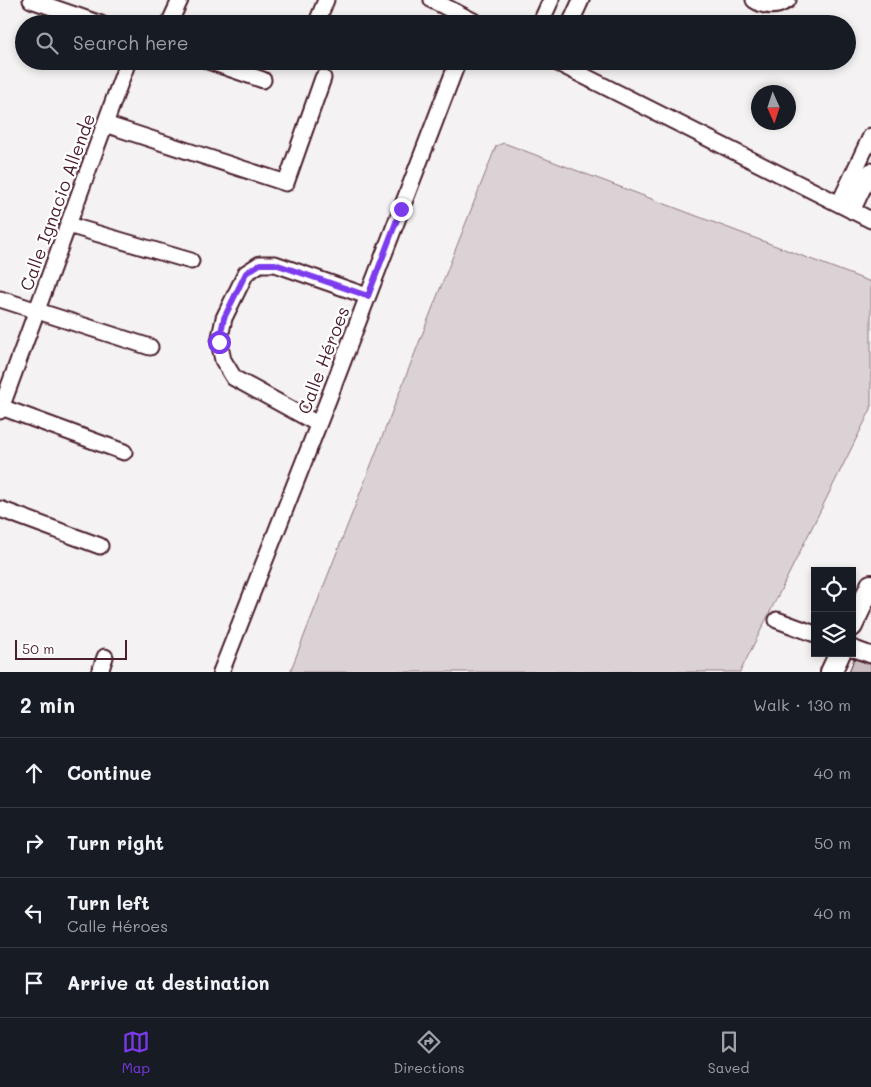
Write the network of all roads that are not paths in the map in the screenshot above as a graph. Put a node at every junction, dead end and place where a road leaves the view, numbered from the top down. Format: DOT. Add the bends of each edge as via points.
graph roads {
  1 [pos="30,0"];
  2 [pos="180,0"];
  3 [pos="326,0"];
  4 [pos="432,0"];
  5 [pos="551,0"];
  6 [pos="581,0"];
  7 [pos="754,0"];
  8 [pos="788,0"];
  9 [pos="74,15"];
  10 [pos="173,15"];
  11 [pos="320,15"];
  12 [pos="460,15"];
  13 [pos="544,15"];
  14 [pos="574,15"];
  15 [pos="125,70"];
  16 [pos="234,70"];
  17 [pos="455,70"];
  18 [pos="572,70"];
  19 [pos="323,78"];
  20 [pos="263,80"];
  21 [pos="105,124"];
  22 [pos="871,136"];
  23 [pos="871,171"];
  24 [pos="846,208"];
  25 [pos="871,220"];
  26 [pos="68,225"];
  27 [pos="191,261"];
  28 [pos="368,296"];
  29 [pos="0,299"];
  30 [pos="37,310"];
  31 [pos="150,347"];
  32 [pos="1,409"];
  33 [pos="318,424"];
  34 [pos="124,452"];
  35 [pos="0,509"];
  36 [pos="100,546"];
  37 [pos="871,585"];
  38 [pos="856,617"];
  39 [pos="777,620"];
  40 [pos="811,633"];
  41 [pos="856,649"];
  42 [pos="871,655"];
  43 [pos="838,657"];
  44 [pos="221,672"];
  45 [pos="831,672"];
  1 -- 9 [label="street"];
  2 -- 10 [label="street"];
  3 -- 11 [label="street"];
  4 -- 12 [label="street"];
  5 -- 13 [label="street"];
  6 -- 14 [label="street"];
  7 -- 8 [label="street" via="771,6"];
  15 -- 21 [label="street, Calle Ignacio Allende"];
  16 -- 20 [label="street"];
  17 -- 28 [label="street, Calle Héroes"];
  18 -- 24 [label="street"];
  19 -- 21 [label="street" via="286,183"];
  21 -- 26 [label="street, Calle Ignacio Allende"];
  22 -- 24 [label="street"];
  23 -- 24 [label="street"];
  24 -- 25 [label="street"];
  26 -- 27 [label="street"];
  26 -- 30 [label="street, Calle Ignacio Allende"];
  28 -- 33 [label="street, Calle Héroes"];
  28 -- 33 [label="street" via="275,264 260,264 246,273 224,318 219,342 223,360 234,378"];
  29 -- 30 [label="street"];
  30 -- 31 [label="street"];
  30 -- 32 [label="street, Calle Ignacio Allende"];
  32 -- 34 [label="street"];
  33 -- 44 [label="street, Calle Héroes"];
  35 -- 36 [label="street"];
  37 -- 38 [label="street"];
  39 -- 40 [label="street"];
  41 -- 42 [label="street"];
  43 -- 45 [label="street"];
}
